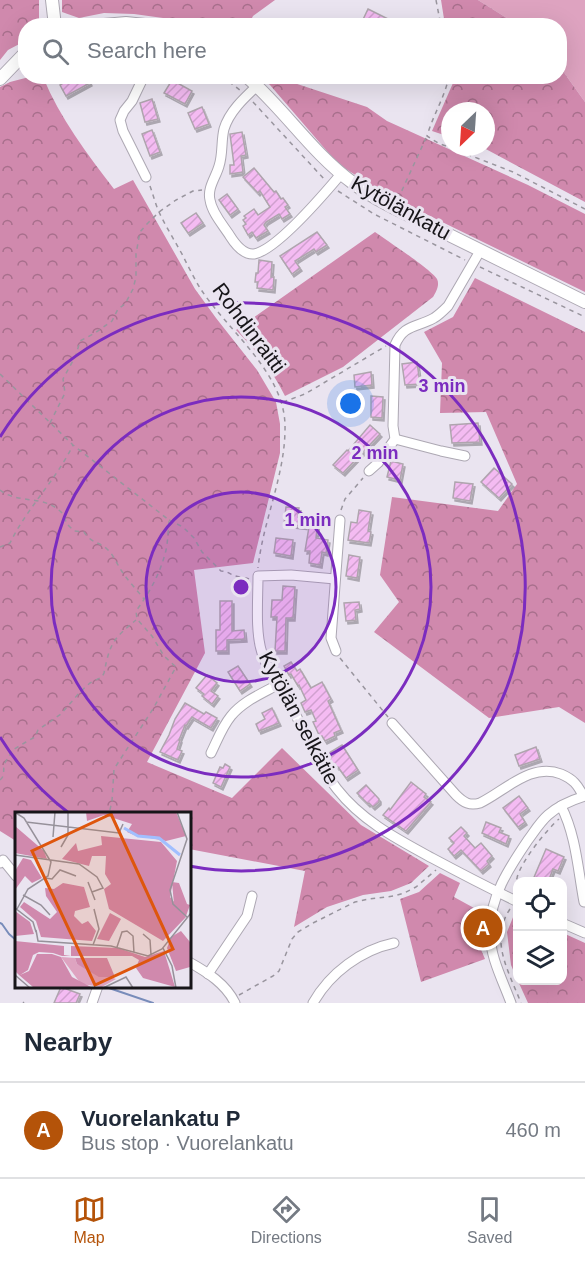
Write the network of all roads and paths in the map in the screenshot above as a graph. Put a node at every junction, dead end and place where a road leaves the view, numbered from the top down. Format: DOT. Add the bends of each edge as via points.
graph roads {
  1 [pos="52,0"];
  2 [pos="436,0"];
  3 [pos="54,18"];
  4 [pos="439,18"];
  5 [pos="18,60"];
  6 [pos="0,79"];
  7 [pos="140,84"];
  8 [pos="447,84"];
  9 [pos="257,86"];
  10 [pos="427,136"];
  11 [pos="341,174"];
  12 [pos="146,177"];
  13 [pos="209,190"];
  14 [pos="394,208"];
  15 [pos="585,209"];
  16 [pos="159,212"];
  17 [pos="480,251"];
  18 [pos="585,302"];
  19 [pos="395,345"];
  20 [pos="0,374"];
  21 [pos="282,402"];
  22 [pos="50,423"];
  23 [pos="395,439"];
  24 [pos="73,445"];
  25 [pos="465,456"];
  26 [pos="369,471"];
  27 [pos="0,490"];
  28 [pos="37,500"];
  29 [pos="169,520"];
  30 [pos="340,520"];
  31 [pos="0,547"];
  32 [pos="257,579"];
  33 [pos="335,579"];
  34 [pos="144,599"];
  35 [pos="136,619"];
  36 [pos="336,651"];
  37 [pos="279,684"];
  38 [pos="392,723"];
  39 [pos="211,753"];
  40 [pos="0,780"];
  41 [pos="584,796"];
  42 [pos="563,810"];
  43 [pos="109,812"];
  44 [pos="0,863"];
  45 [pos="443,863"];
  46 [pos="15,875"];
  47 [pos="518,877"];
  48 [pos="498,892"];
  49 [pos="252,896"];
  50 [pos="513,900"];
  51 [pos="584,902"];
  52 [pos="513,905"];
  53 [pos="567,925"];
  54 [pos="585,933"];
  55 [pos="394,943"];
  56 [pos="190,963"];
  57 [pos="208,974"];
  58 [pos="98,988"];
  59 [pos="234,1001"];
  60 [pos="92,1003"];
  61 [pos="313,1003"];
  62 [pos="511,1003"];
  63 [pos="521,1003"];
  1 -- 3 [label="street"];
  2 -- 4 [label="path"];
  5 -- 6 [label="street"];
  7 -- 12 [label="street" via="120,120"];
  8 -- 10 [label="path"];
  9 -- 11 [label="street, Kytölänkatu"];
  9 -- 13 [label="street" via="235,109 224,129 220,162"];
  10 -- 14 [label="path"];
  10 -- 15 [label="path" via="513,172"];
  11 -- 13 [label="street" via="297,223 253,254 234,243 211,206"];
  11 -- 14 [label="street, Kytölänkatu"];
  12 -- 16 [label="path, Rohdinraitti"];
  13 -- 16 [label="path" via="193,191"];
  14 -- 17 [label="street, Kytölänkatu"];
  16 -- 21 [label="path, Rohdinraitti" via="200,287 262,367"];
  16 -- 22 [label="path" via="140,232 133,289 112,321 80,341 63,379 65,393"];
  17 -- 18 [label="street, Kytölänkatu"];
  17 -- 19 [label="street" via="448,306 434,318 400,334"];
  19 -- 21 [label="path" via="385,346 304,394"];
  19 -- 23 [label="street"];
  20 -- 22 [label="path"];
  21 -- 32 [label="path, Rohdinraitti" via="284,455"];
  22 -- 24 [label="path"];
  23 -- 25 [label="street"];
  23 -- 26 [label="street"];
  24 -- 28 [label="path"];
  24 -- 29 [label="path"];
  26 -- 30 [label="path" via="345,500"];
  27 -- 28 [label="path" via="14,497"];
  28 -- 31 [label="path" via="10,543"];
  28 -- 34 [label="path" via="61,512 74,531 84,532 94,543 106,548"];
  29 -- 32 [label="path" via="183,527 221,571"];
  29 -- 34 [label="path" via="166,552"];
  30 -- 33 [label="street"];
  32 -- 33 [label="street" via="291,575"];
  32 -- 37 [label="street, Kytölän selkätie" via="262,656"];
  33 -- 36 [label="street" via="331,638"];
  34 -- 35 [label="path"];
  35 -- 40 [label="path" via="112,643 102,677 90,683 35,737 11,752"];
  35 -- 43 [label="path" via="176,667 114,769"];
  36 -- 38 [label="path"];
  37 -- 39 [label="street" via="232,715"];
  37 -- 45 [label="street, Kytölän selkätie" via="315,755 338,790 382,830"];
  38 -- 41 [label="street" via="468,804 480,803 542,770 573,780"];
  41 -- 42 [label="street"];
  42 -- 47 [label="path"];
  42 -- 48 [label="street" via="549,814 538,826"];
  42 -- 51 [label="street" via="572,834"];
  44 -- 46 [label="street" via="3,860"];
  45 -- 48 [label="street, Kytölän selkätie"];
  45 -- 59 [label="path" via="404,893 355,902 298,932 291,939 279,971"];
  48 -- 50 [label="street, Kytölän selkätie"];
  48 -- 62 [label="street" via="491,920 491,943"];
  49 -- 57 [label="street" via="247,916"];
  52 -- 63 [label="path" via="500,935"];
  53 -- 54 [label="street"];
  55 -- 61 [label="street" via="372,949 350,962 324,985"];
  56 -- 57 [label="street"];
  57 -- 59 [label="street"];
  58 -- 60 [label="street"];
}
